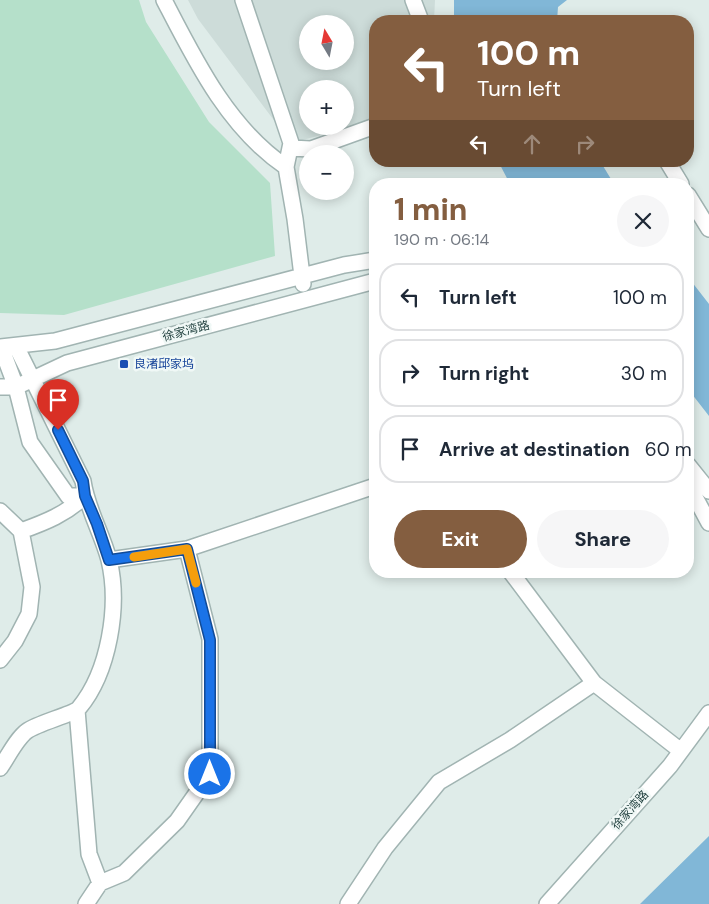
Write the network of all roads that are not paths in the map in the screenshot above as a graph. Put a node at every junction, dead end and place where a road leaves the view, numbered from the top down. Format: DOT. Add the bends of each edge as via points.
graph roads {
  1 [pos="164,0"];
  2 [pos="243,0"];
  3 [pos="413,0"];
  4 [pos="419,15"];
  5 [pos="369,128"];
  6 [pos="290,148"];
  7 [pos="286,167"];
  8 [pos="671,167"];
  9 [pos="677,178"];
  10 [pos="694,205"];
  11 [pos="709,229"];
  12 [pos="369,261"];
  13 [pos="302,276"];
  14 [pos="369,282"];
  15 [pos="305,298"];
  16 [pos="6,347"];
  17 [pos="32,379"];
  18 [pos="16,386"];
  19 [pos="0,387"];
  20 [pos="694,473"];
  21 [pos="369,488"];
  22 [pos="709,491"];
  23 [pos="694,495"];
  24 [pos="85,496"];
  25 [pos="0,511"];
  26 [pos="709,523"];
  27 [pos="21,531"];
  28 [pos="187,549"];
  29 [pos="109,560"];
  30 [pos="515,578"];
  31 [pos="0,660"];
  32 [pos="594,683"];
  33 [pos="77,710"];
  34 [pos="709,714"];
  35 [pos="681,751"];
  36 [pos="0,768"];
  37 [pos="100,883"];
  38 [pos="86,904"];
  39 [pos="348,904"];
  40 [pos="547,904"];
  1 -- 7 [label="street" via="204,77 268,155"];
  2 -- 6 [label="street"];
  3 -- 4 [label="street"];
  5 -- 6 [label="street" via="311,149"];
  6 -- 7 [label="street"];
  7 -- 13 [label="street"];
  8 -- 9 [label="street"];
  10 -- 11 [label="street"];
  12 -- 13 [label="street, 徐家湾路"];
  13 -- 15 [label="street"];
  13 -- 16 [label="street, 徐家湾路" via="55,341"];
  14 -- 15 [label="street, 徐家湾路"];
  15 -- 17 [label="street, 徐家湾路" via="67,363"];
  16 -- 17 [label="street"];
  16 -- 18 [label="street"];
  17 -- 18 [label="street, 徐家湾路"];
  17 -- 24 [label="street" via="83,481"];
  18 -- 19 [label="street, 徐家湾路"];
  18 -- 24 [label="street" via="30,442 68,496"];
  20 -- 22 [label="street"];
  21 -- 28 [label="street"];
  23 -- 26 [label="street"];
  24 -- 27 [label="street" via="55,519"];
  24 -- 29 [label="street"];
  25 -- 27 [label="street"];
  27 -- 31 [label="street" via="32,587 29,614 15,641"];
  28 -- 29 [label="street"];
  28 -- 37 [label="street" via="210,640 210,774 177,821 124,874"];
  29 -- 33 [label="street" via="114,591 109,640 92,690"];
  30 -- 32 [label="street"];
  32 -- 35 [label="street"];
  32 -- 39 [label="street" via="510,740 439,782 385,848"];
  33 -- 36 [label="street" via="52,718 26,732"];
  33 -- 37 [label="street" via="89,854"];
  34 -- 35 [label="street, 徐家湾路"];
  35 -- 40 [label="street, 徐家湾路"];
  37 -- 38 [label="street"];
}
